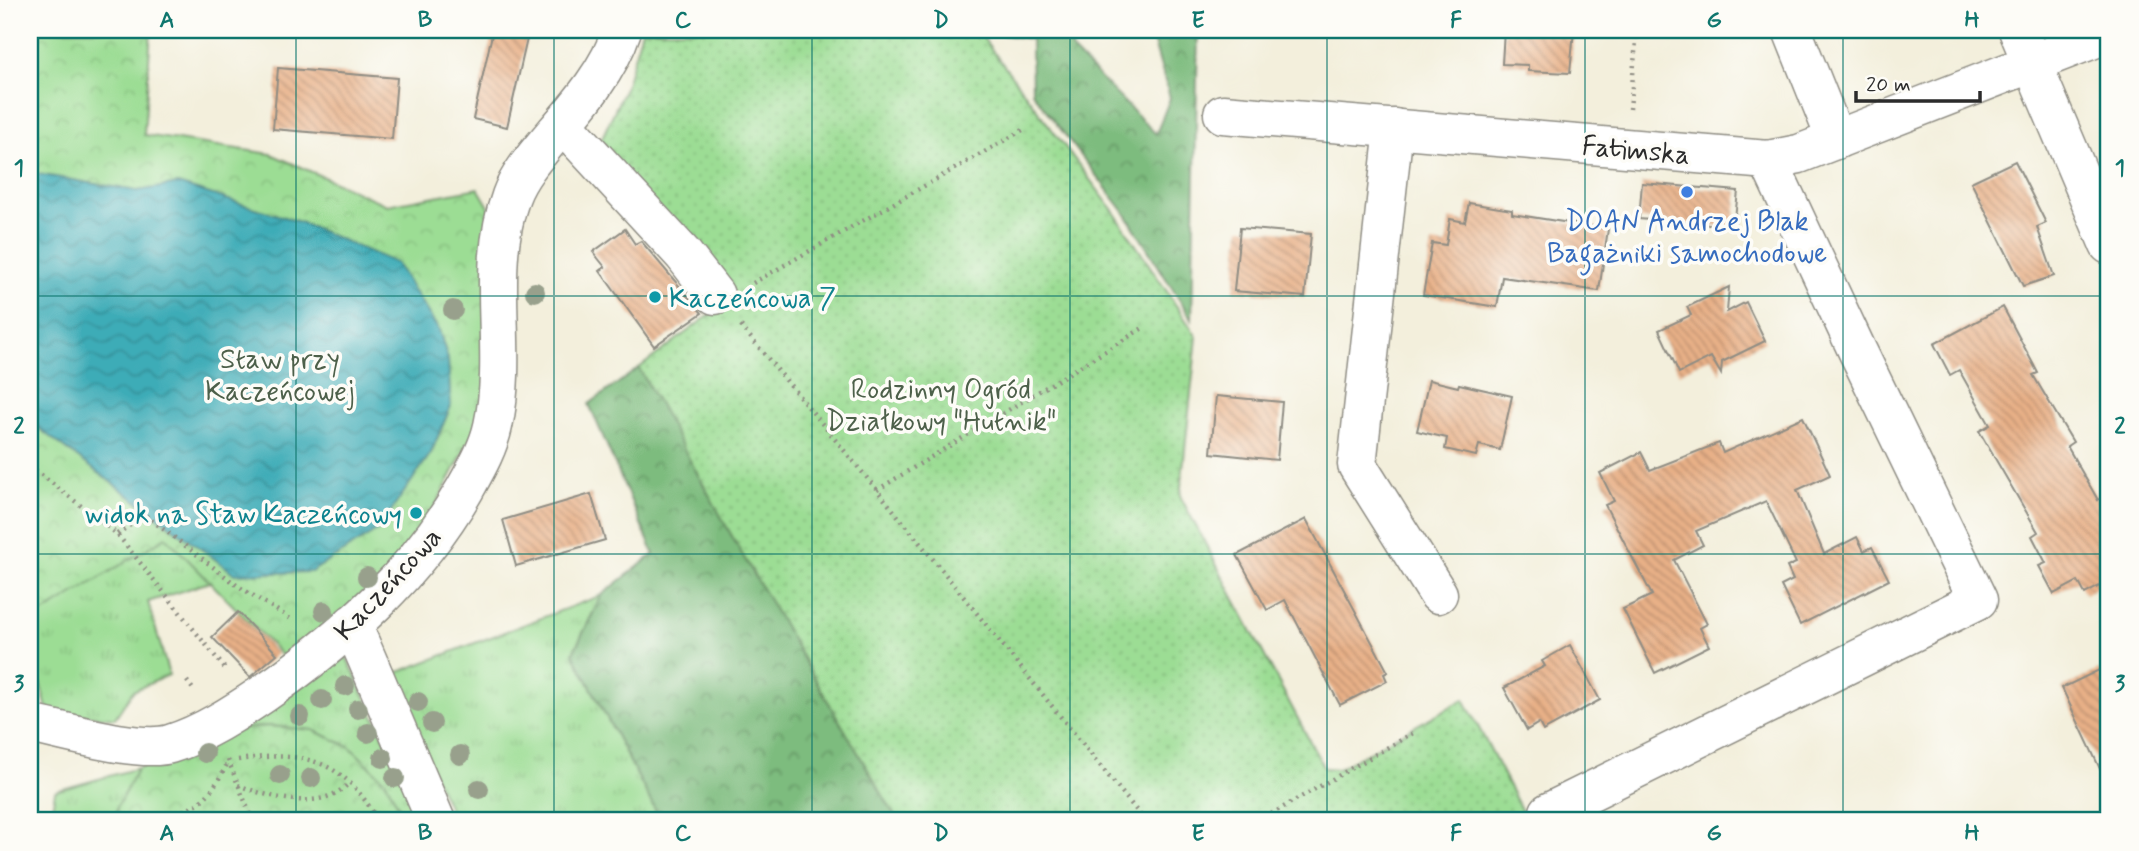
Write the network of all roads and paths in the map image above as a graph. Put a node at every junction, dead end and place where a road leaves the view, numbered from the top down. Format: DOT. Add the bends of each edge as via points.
graph roads {
  1 [pos="622,30"];
  2 [pos="1637,30"];
  3 [pos="1792,30"];
  4 [pos="2018,30"];
  5 [pos="2109,33"];
  6 [pos="2033,64"];
  7 [pos="1223,114"];
  8 [pos="563,124"];
  9 [pos="1394,128"];
  10 [pos="1023,130"];
  11 [pos="1836,140"];
  12 [pos="1627,148"];
  13 [pos="1768,160"];
  14 [pos="2109,245"];
  15 [pos="718,298"];
  16 [pos="1143,328"];
  17 [pos="30,466"];
  18 [pos="877,490"];
  19 [pos="117,534"];
  20 [pos="1438,594"];
  21 [pos="341,634"];
  22 [pos="251,702"];
  23 [pos="30,724"];
  24 [pos="1413,733"];
  25 [pos="225,752"];
  26 [pos="229,762"];
  27 [pos="350,782"];
  28 [pos="238,785"];
  29 [pos="1549,812"];
  30 [pos="159,821"];
  31 [pos="253,821"];
  32 [pos="378,821"];
  33 [pos="436,821"];
  34 [pos="1145,821"];
  35 [pos="1259,821"];
  1 -- 8 [label="street, Kaczeńcowa" via="597,81"];
  2 -- 12 [label="path"];
  3 -- 11 [label="street"];
  4 -- 6 [label="street"];
  5 -- 6 [label="street, Fatimska"];
  6 -- 11 [label="street, Fatimska"];
  6 -- 14 [label="street"];
  7 -- 9 [label="street, Fatimska"];
  8 -- 15 [label="street"];
  8 -- 21 [label="street, Kaczeńcowa" via="512,194 503,225 497,282 499,382 486,447 449,517 424,552"];
  9 -- 12 [label="street, Fatimska"];
  9 -- 20 [label="street" via="1357,465"];
  10 -- 15 [label="path"];
  11 -- 13 [label="street, Fatimska"];
  12 -- 13 [label="street, Fatimska"];
  13 -- 29 [label="street" via="1978,600"];
  15 -- 18 [label="path"];
  16 -- 18 [label="path"];
  17 -- 19 [label="path"];
  18 -- 34 [label="path"];
  19 -- 21 [label="path" via="145,515 238,586"];
  19 -- 22 [label="path"];
  21 -- 22 [label="street, Kaczeńcowa"];
  21 -- 33 [label="street"];
  22 -- 23 [label="street, Kaczeńcowa" via="169,744 152,746"];
  24 -- 35 [label="path"];
  25 -- 26 [label="path"];
  26 -- 27 [label="path" via="300,757 326,766"];
  26 -- 28 [label="path"];
  26 -- 30 [label="path" via="201,803"];
  27 -- 28 [label="path" via="335,794 304,800"];
  27 -- 32 [label="path"];
  28 -- 31 [label="path"];
}
